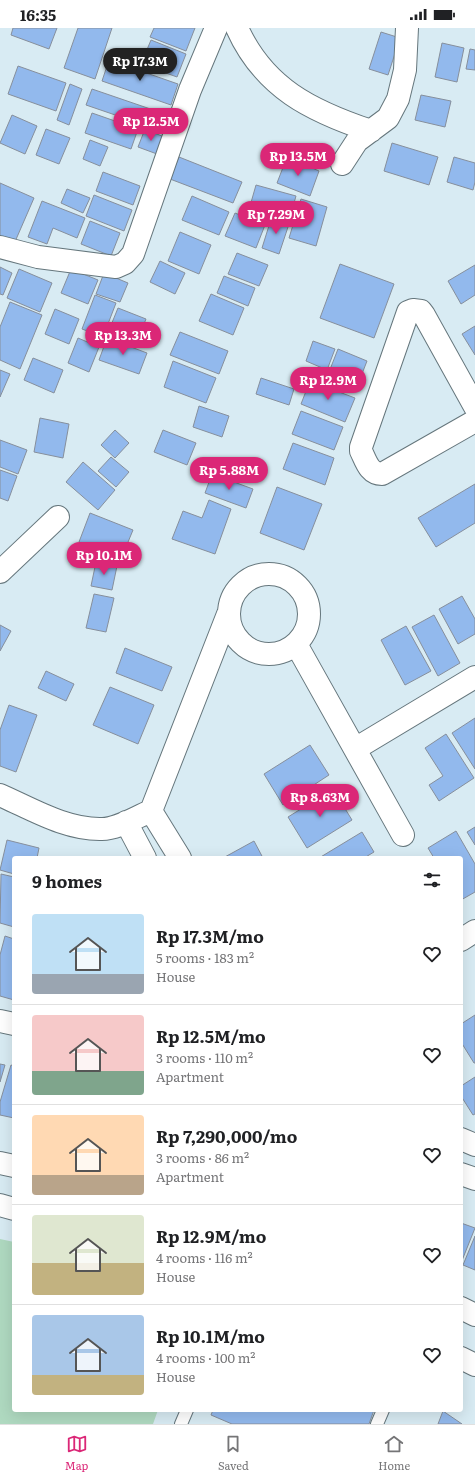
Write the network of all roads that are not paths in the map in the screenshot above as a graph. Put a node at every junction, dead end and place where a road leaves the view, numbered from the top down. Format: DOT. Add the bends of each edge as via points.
graph roads {
  1 [pos="216,28"];
  2 [pos="237,28"];
  3 [pos="407,28"];
  4 [pos="371,130"];
  5 [pos="342,164"];
  6 [pos="0,247"];
  7 [pos="475,407"];
  8 [pos="475,421"];
  9 [pos="58,516"];
  10 [pos="0,572"];
  11 [pos="228,614"];
  12 [pos="296,644"];
  13 [pos="475,677"];
  14 [pos="355,749"];
  15 [pos="0,795"];
  16 [pos="151,810"];
  17 [pos="126,822"];
  18 [pos="403,835"];
  19 [pos="144,856"];
  20 [pos="179,856"];
  21 [pos="475,932"];
  22 [pos="463,939"];
  23 [pos="0,1021"];
  24 [pos="12,1024"];
  25 [pos="463,1140"];
  26 [pos="475,1145"];
  27 [pos="0,1164"];
  28 [pos="12,1166"];
  29 [pos="463,1175"];
  30 [pos="475,1179"];
  31 [pos="0,1205"];
  32 [pos="12,1208"];
  33 [pos="463,1309"];
  34 [pos="475,1315"];
  35 [pos="463,1359"];
  36 [pos="475,1365"];
  37 [pos="186,1412"];
  38 [pos="382,1412"];
  39 [pos="181,1424"];
  40 [pos="377,1424"];
  1 -- 6 [label="street" via="190,90 133,254 126,263 116,267 38,257"];
  2 -- 4 [label="street" via="244,44 259,65 272,80 293,96 326,114"];
  3 -- 4 [label="street" via="405,70 398,100 388,118"];
  4 -- 5 [label="street" via="357,141"];
  7 -- 8 [label="street" via="421,311 413,310 408,312 361,451 371,470 376,474 382,474"];
  9 -- 10 [label="street"];
  11 -- 12 [label="street" via="237,639 247,648 259,653 272,654 285,651"];
  11 -- 12 [label="street" via="231,599 239,586 250,577 264,573 279,574 292,580 302,590 309,603 309,618 305,632"];
  11 -- 16 [label="street"];
  12 -- 14 [label="street"];
  13 -- 14 [label="street"];
  14 -- 18 [label="street"];
  15 -- 17 [label="street" via="62,823 80,827 102,830"];
  16 -- 17 [label="street"];
  16 -- 20 [label="street"];
  17 -- 19 [label="street"];
  21 -- 22 [label="street"];
  23 -- 24 [label="street"];
  25 -- 26 [label="street"];
  27 -- 28 [label="street"];
  29 -- 30 [label="street"];
  31 -- 32 [label="street"];
  33 -- 34 [label="street"];
  35 -- 36 [label="street"];
  37 -- 39 [label="lane"];
  38 -- 40 [label="lane"];
}
